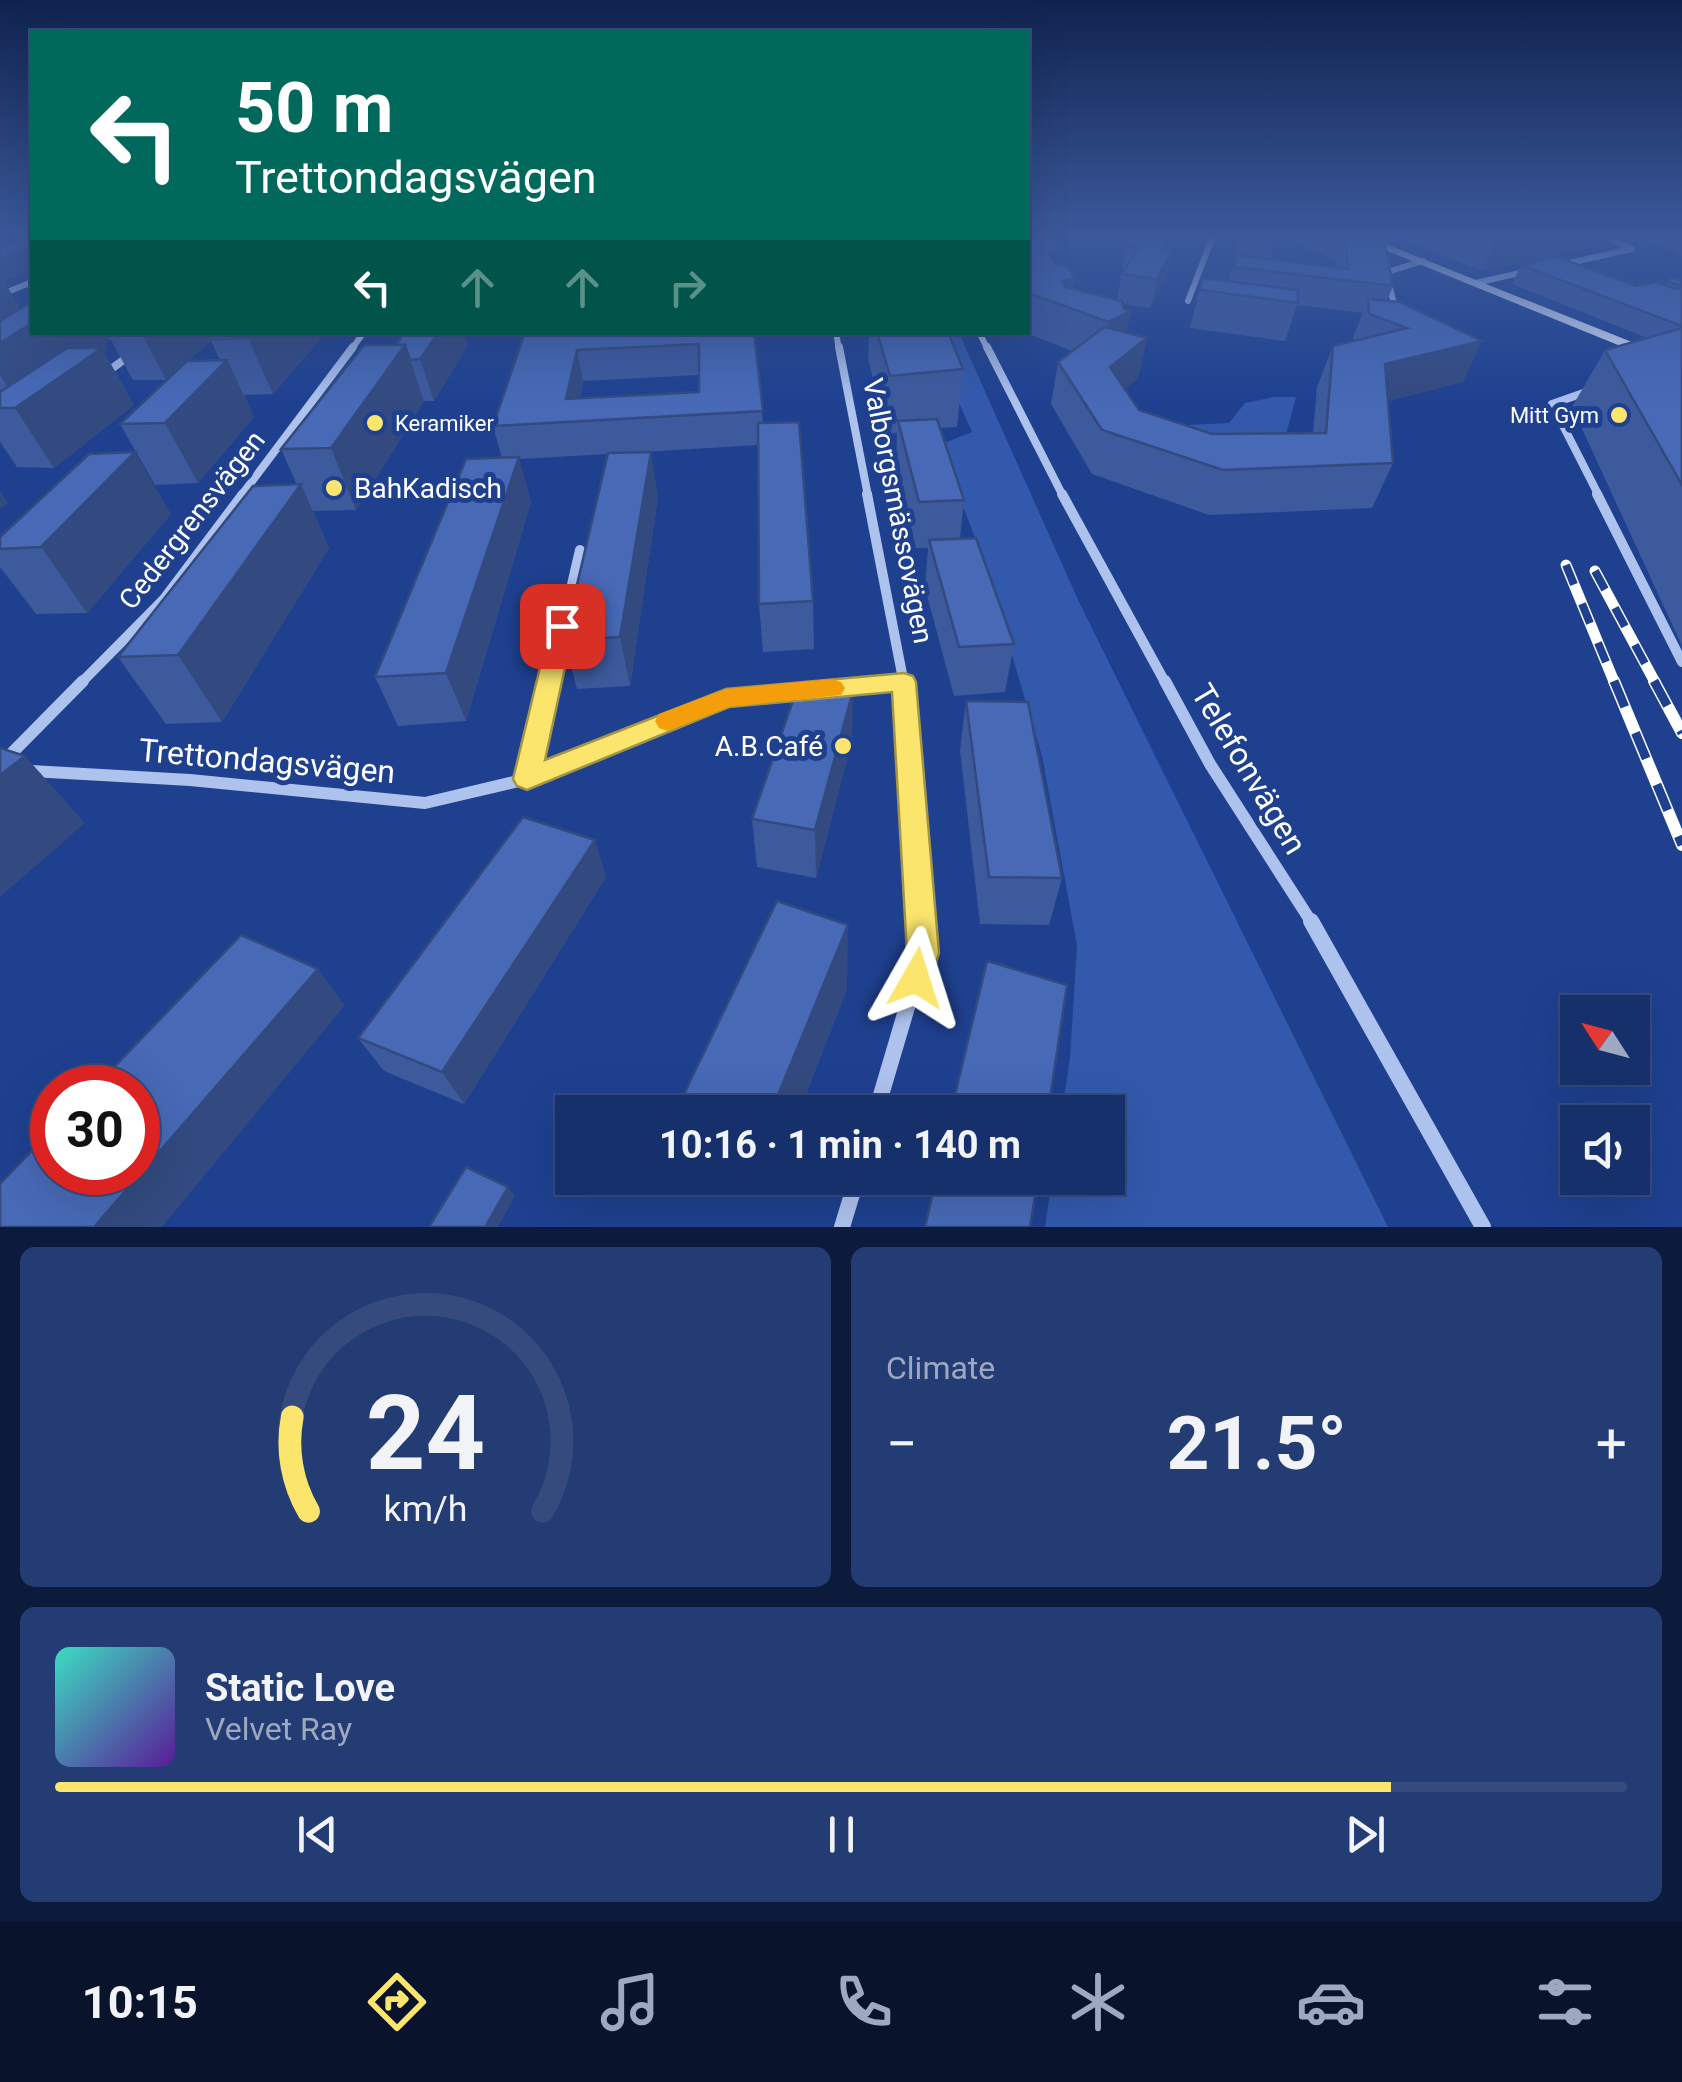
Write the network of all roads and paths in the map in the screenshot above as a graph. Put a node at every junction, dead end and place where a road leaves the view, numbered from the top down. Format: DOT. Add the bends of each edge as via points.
graph roads {
  1 [pos="1192,290"];
  2 [pos="1390,290"];
  3 [pos="1494,290"];
  4 [pos="1188,301"];
  5 [pos="1412,316"];
  6 [pos="362,335"];
  7 [pos="837,335"];
  8 [pos="981,335"];
  9 [pos="142,346"];
  10 [pos="1678,366"];
  11 [pos="1651,369"];
  12 [pos="95,380"];
  13 [pos="1602,387"];
  14 [pos="580,550"];
  15 [pos="1682,662"];
  16 [pos="904,682"];
  17 [pos="0,767"];
  18 [pos="527,779"];
  19 [pos="881,1095"];
  20 [pos="852,1195"];
  21 [pos="842,1227"];
  22 [pos="1483,1227"];
  1 -- 4 [label="street"];
  2 -- 5 [label="street" via="1394,308"];
  3 -- 10 [label="street"];
  6 -- 17 [label="street, Cedergrensvägen" via="164,599"];
  7 -- 16 [label="street, Valborgsmässovägen"];
  8 -- 22 [label="street, Telefonvägen" via="1210,764 1333,955"];
  9 -- 12 [label="street"];
  10 -- 11 [label="street"];
  13 -- 15 [label="street" via="1552,404"];
  14 -- 18 [label="street"];
  16 -- 18 [label="street, Trettondagsvägen" via="726,698"];
  16 -- 19 [label="street, Valborgsmässovägen" via="923,953"];
  17 -- 18 [label="street, Trettondagsvägen" via="425,803"];
  20 -- 21 [label="street"];
}
